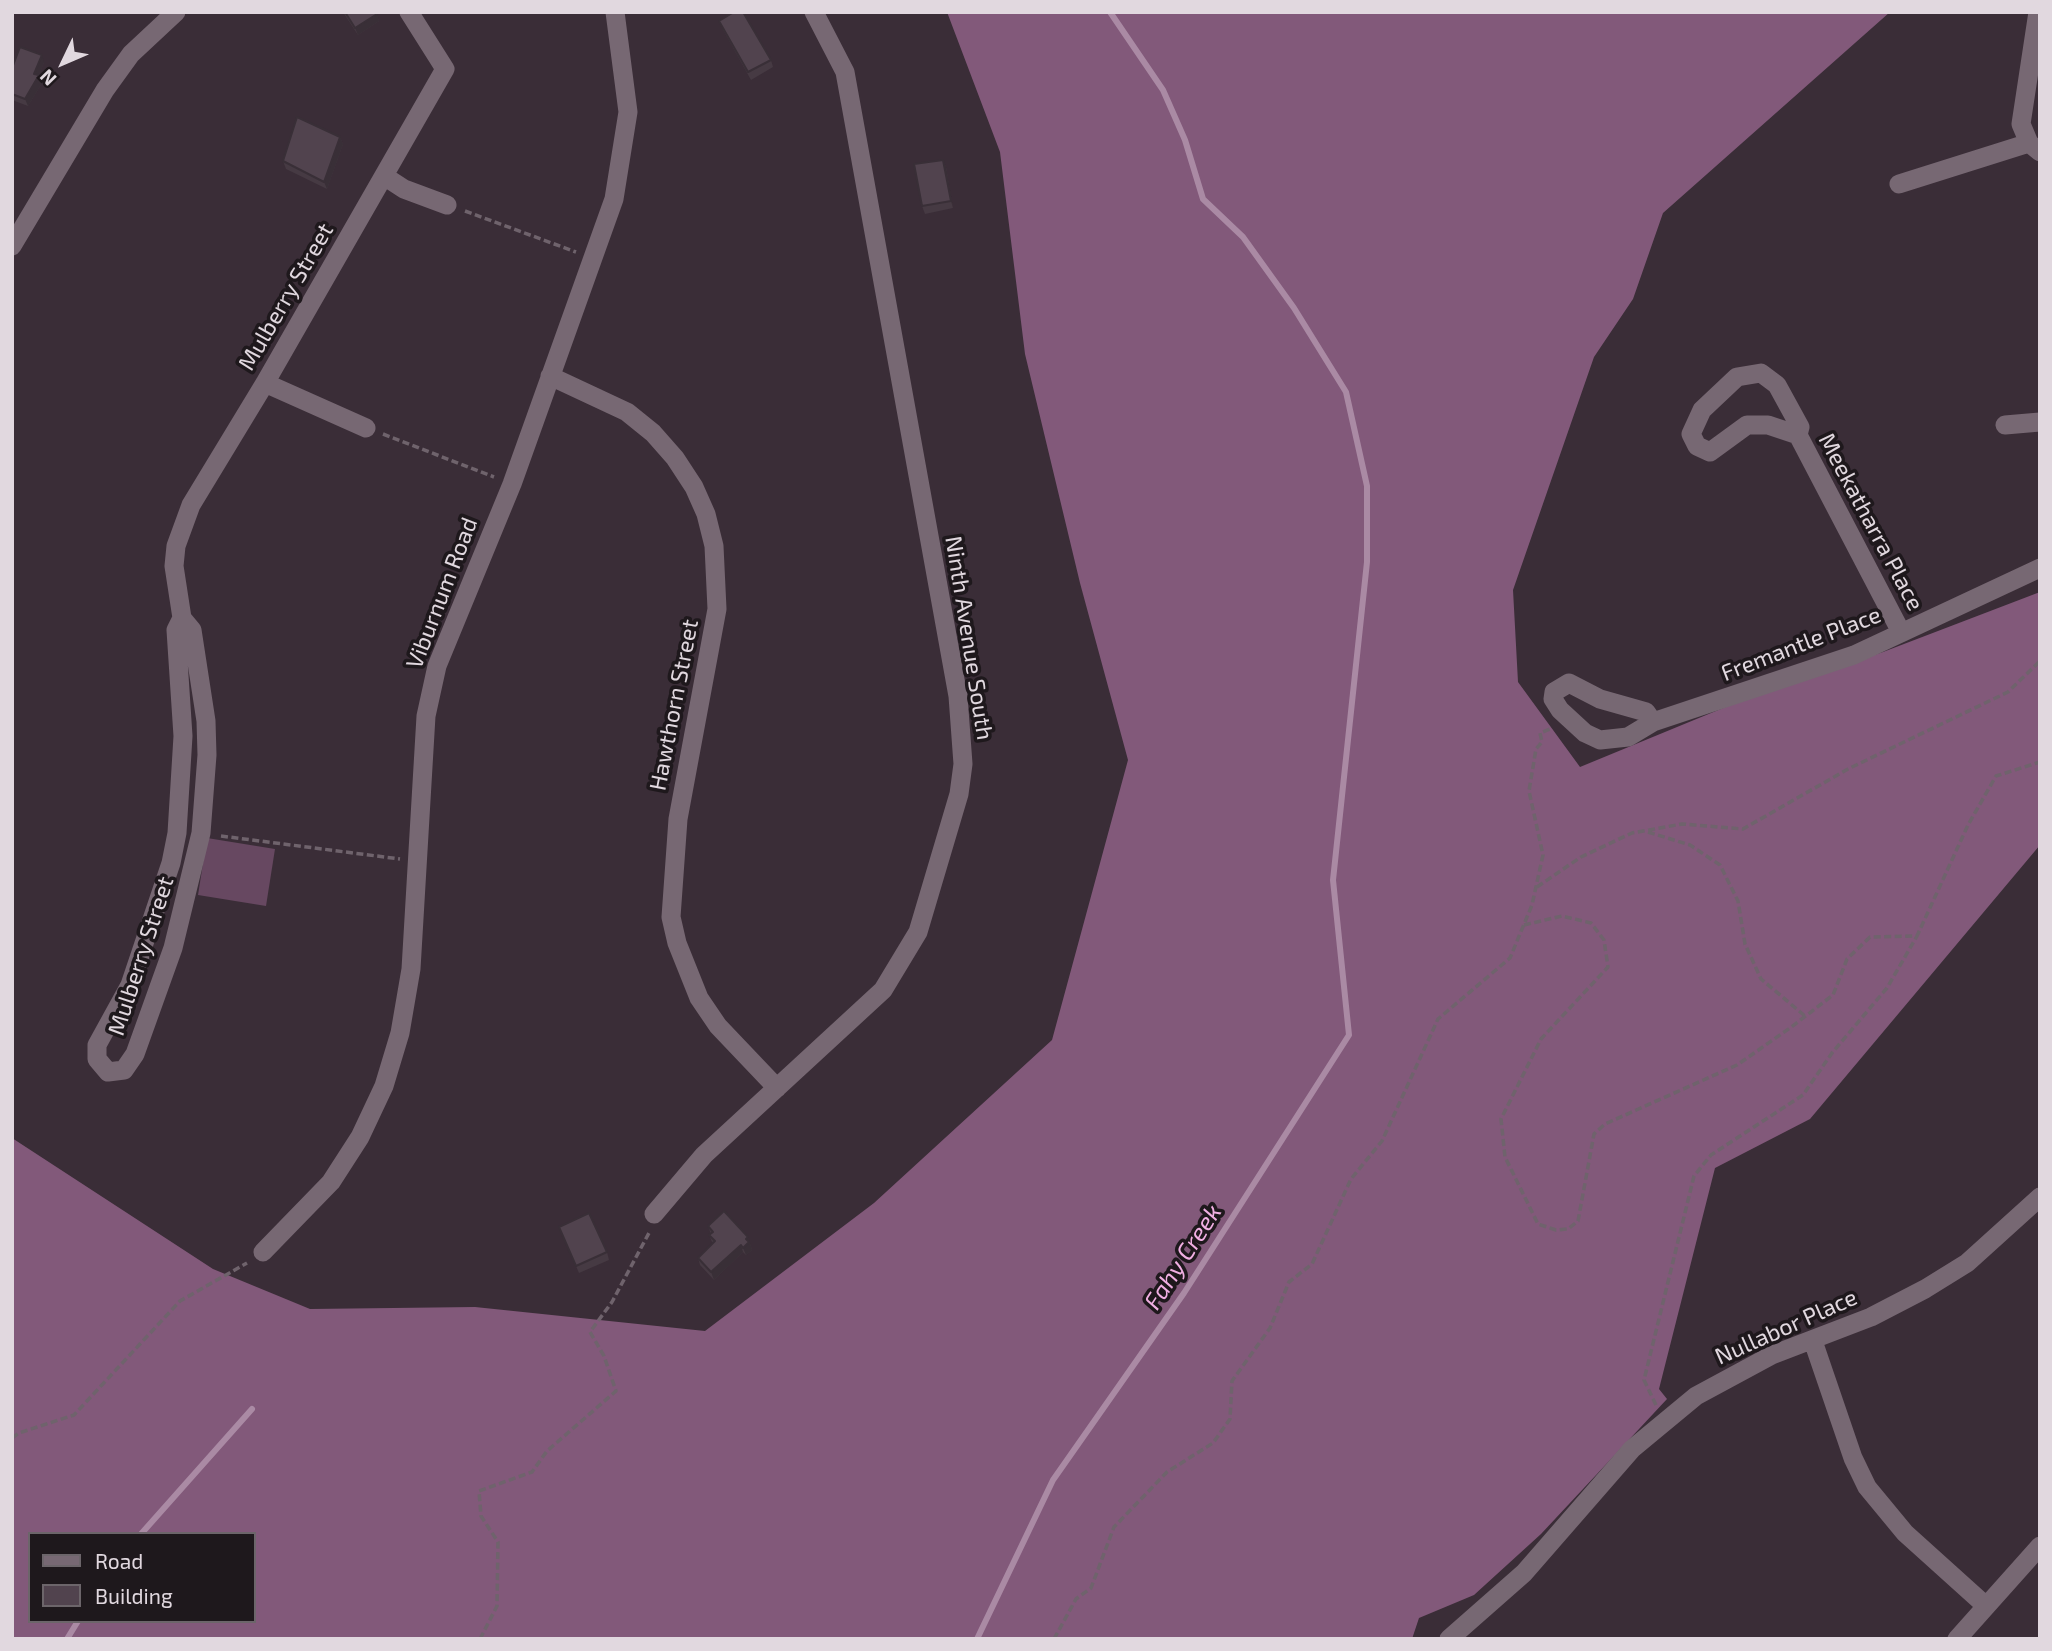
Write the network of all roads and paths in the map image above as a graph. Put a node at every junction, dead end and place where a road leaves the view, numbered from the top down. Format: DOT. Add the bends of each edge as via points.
graph roads {
  1 [pos="176,12"];
  2 [pos="410,12"];
  3 [pos="615,12"];
  4 [pos="814,12"];
  5 [pos="2038,12"];
  6 [pos="2034,147"];
  7 [pos="384,176"];
  8 [pos="1899,184"];
  9 [pos="447,205"];
  10 [pos="12,246"];
  11 [pos="591,258"];
  12 [pos="550,376"];
  13 [pos="265,383"];
  14 [pos="2040,422"];
  15 [pos="2005,425"];
  16 [pos="366,428"];
  17 [pos="1798,435"];
  18 [pos="512,484"];
  19 [pos="2040,568"];
  20 [pos="182,618"];
  21 [pos="1901,632"];
  22 [pos="2040,660"];
  23 [pos="1569,721"];
  24 [pos="1653,722"];
  25 [pos="2040,762"];
  26 [pos="1644,831"];
  27 [pos="201,833"];
  28 [pos="419,862"];
  29 [pos="1536,888"];
  30 [pos="1524,925"];
  31 [pos="1917,936"];
  32 [pos="1805,1016"];
  33 [pos="776,1088"];
  34 [pos="2040,1197"];
  35 [pos="654,1214"];
  36 [pos="263,1252"];
  37 [pos="1813,1341"];
  38 [pos="1666,1419"];
  39 [pos="12,1438"];
  40 [pos="2040,1546"];
  41 [pos="1986,1606"];
  42 [pos="480,1639"];
  43 [pos="1054,1639"];
  44 [pos="1449,1639"];
  45 [pos="1957,1639"];
  1 -- 10 [label="street" via="131,54 105,90"];
  2 -- 7 [label="street, Mulberry Street" via="445,69"];
  3 -- 11 [label="street, Viburnum Road" via="628,112 614,199"];
  4 -- 33 [label="street, Ninth Avenue South" via="845,72 958,696 964,764 929,901 904,958 858,1016"];
  5 -- 6 [label="street" via="2021,112 2023,133"];
  6 -- 8 [label="street"];
  7 -- 9 [label="street"];
  7 -- 13 [label="street, Mulberry Street"];
  9 -- 11 [label="path"];
  11 -- 12 [label="street, Viburnum Road"];
  12 -- 18 [label="street, Viburnum Road"];
  12 -- 33 [label="street, Hawthorn Street" via="627,412 653,433 681,468 706,514 714,546 717,609 677,819 671,917 699,998 718,1026"];
  13 -- 16 [label="street"];
  13 -- 20 [label="street, Mulberry Street" via="183,522 174,566"];
  14 -- 15 [label="street"];
  16 -- 18 [label="path"];
  17 -- 17 [label="street, Meekatharra Place" via="1800,427 1777,385 1761,373 1737,377 1714,396 1691,434 1697,446 1710,452 1746,425 1768,425"];
  17 -- 21 [label="street, Meekatharra Place"];
  18 -- 28 [label="street, Viburnum Road" via="437,666 426,716"];
  19 -- 21 [label="street, Fremantle Place"];
  20 -- 27 [label="street, Mulberry Street" via="192,631 206,721"];
  20 -- 27 [label="street, Mulberry Street" via="176,630 183,736 177,833 130,985 97,1045 97,1059 108,1072 124,1070 135,1054 173,948"];
  21 -- 24 [label="street, Fremantle Place" via="1854,655"];
  22 -- 26 [label="path" via="2008,692 1848,769 1743,829 1682,824"];
  23 -- 24 [label="street, Fremantle Place" via="1600,740 1628,737"];
  23 -- 24 [label="street" via="1553,699 1554,692 1569,683 1600,699 1646,712"];
  23 -- 29 [label="path" via="1540,733 1542,742 1532,764 1529,791 1543,855"];
  25 -- 31 [label="path" via="1996,776"];
  26 -- 29 [label="path" via="1581,857"];
  26 -- 32 [label="path" via="1690,845 1720,865 1738,901 1745,944 1761,979"];
  27 -- 28 [label="path"];
  28 -- 36 [label="street, Viburnum Road" via="411,969 400,1033 384,1086 360,1137 331,1182"];
  29 -- 30 [label="path"];
  30 -- 32 [label="path" via="1562,916 1591,923 1604,940 1608,967 1541,1039 1501,1119 1505,1157 1538,1224 1556,1230 1568,1229 1578,1221 1594,1134 1605,1124 1737,1065"];
  30 -- 43 [label="path" via="1510,958 1438,1019 1382,1141 1351,1179 1312,1264 1289,1282 1270,1328 1232,1381 1230,1419 1213,1443 1167,1472 1114,1527 1091,1588 1076,1599"];
  31 -- 32 [label="path" via="1870,937 1847,959 1833,995"];
  31 -- 38 [label="path" via="1887,988 1832,1052 1803,1096 1711,1155 1694,1176 1644,1380"];
  33 -- 35 [label="street, Ninth Avenue South" via="704,1155"];
  34 -- 37 [label="street, Nullabor Place" via="1967,1263 1871,1317"];
  35 -- 42 [label="path" via="650,1233 629,1273 590,1332 604,1356 615,1391 547,1451 532,1472 480,1491 481,1516 498,1542 497,1606"];
  36 -- 39 [label="path" via="180,1301 74,1415"];
  37 -- 38 [label="street, Nullabor Place" via="1772,1354 1733,1374"];
  37 -- 41 [label="street" via="1867,1487 1905,1533"];
  38 -- 44 [label="street, Nullabor Place" via="1615,1466 1524,1573"];
  40 -- 41 [label="street"];
  41 -- 45 [label="street"];
}
